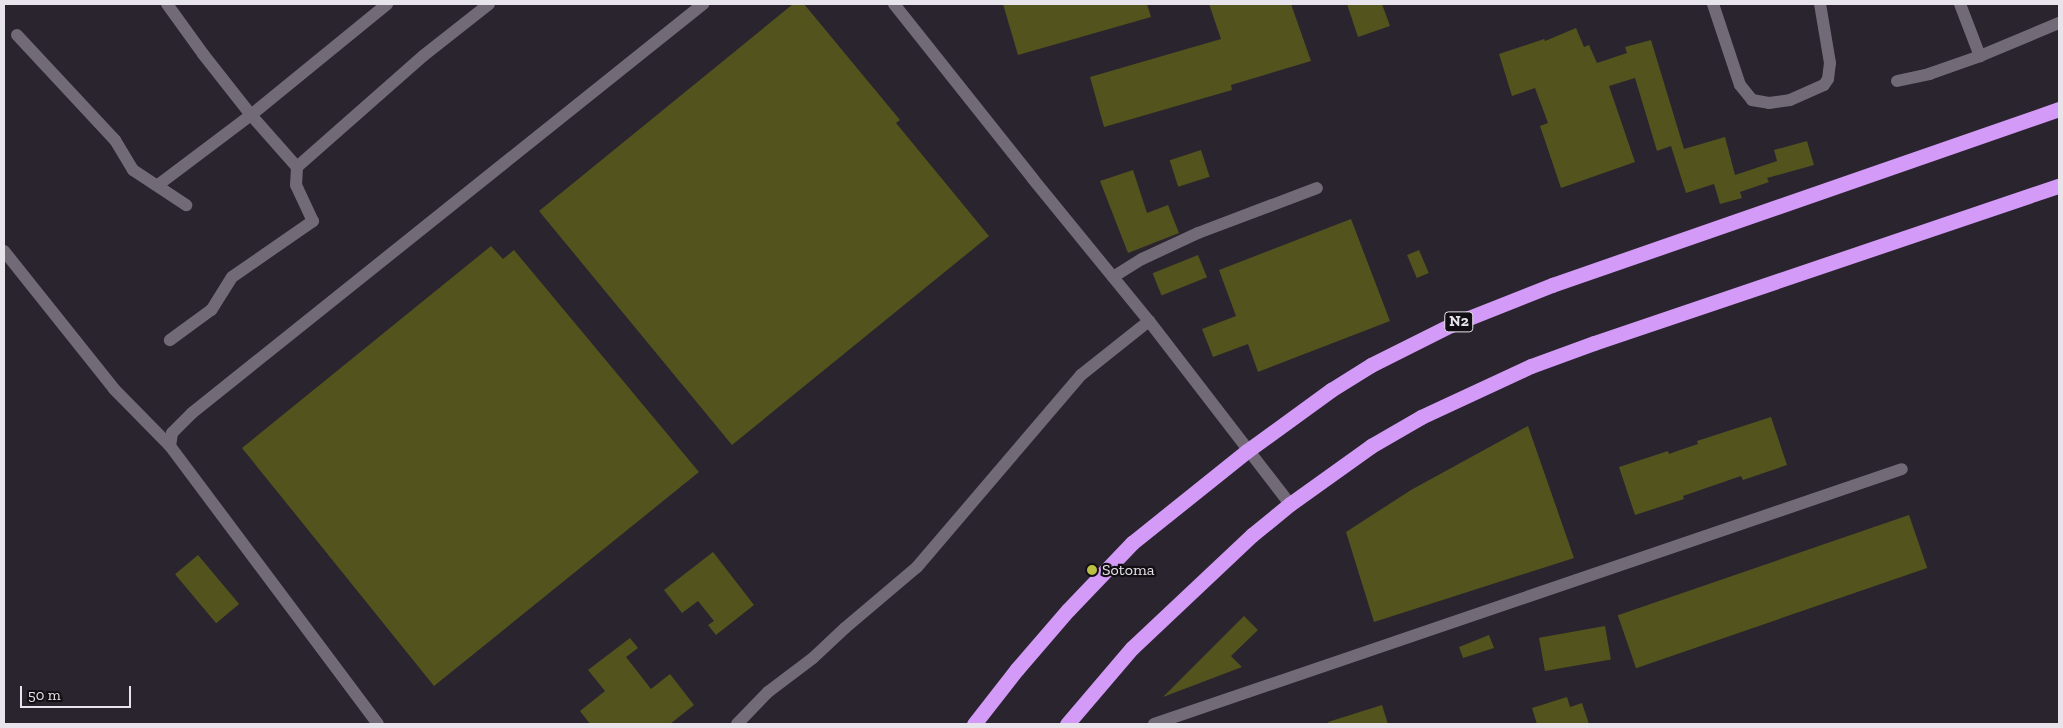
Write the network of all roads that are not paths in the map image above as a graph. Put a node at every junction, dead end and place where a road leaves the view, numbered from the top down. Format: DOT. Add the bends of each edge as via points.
graph roads {
  1 [pos="167,4"];
  2 [pos="387,4"];
  3 [pos="489,4"];
  4 [pos="703,4"];
  5 [pos="894,4"];
  6 [pos="1713,4"];
  7 [pos="1820,4"];
  8 [pos="1960,4"];
  9 [pos="2059,23"];
  10 [pos="16,35"];
  11 [pos="1980,56"];
  12 [pos="1897,81"];
  13 [pos="2059,109"];
  14 [pos="251,115"];
  15 [pos="297,167"];
  16 [pos="158,185"];
  17 [pos="2059,186"];
  18 [pos="1317,188"];
  19 [pos="186,205"];
  20 [pos="4,251"];
  21 [pos="1113,277"];
  22 [pos="1149,321"];
  23 [pos="170,340"];
  24 [pos="170,446"];
  25 [pos="1247,451"];
  26 [pos="1902,469"];
  27 [pos="1290,504"];
  28 [pos="378,724"];
  29 [pos="737,724"];
  30 [pos="974,724"];
  31 [pos="1067,724"];
  32 [pos="1156,724"];
  1 -- 14 [label="street"];
  2 -- 14 [label="street"];
  3 -- 15 [label="street"];
  4 -- 24 [label="street" via="192,413 172,433"];
  5 -- 21 [label="street"];
  6 -- 7 [label="street" via="1740,85 1752,100 1769,103 1790,100 1828,79 1830,63"];
  8 -- 11 [label="street"];
  9 -- 11 [label="street"];
  10 -- 16 [label="street" via="115,140 133,170"];
  11 -- 12 [label="street" via="1929,74"];
  13 -- 25 [label="highway, N2" via="1502,304 1370,366"];
  14 -- 15 [label="street"];
  14 -- 16 [label="street"];
  15 -- 23 [label="street" via="296,184 313,221 232,277 211,310"];
  16 -- 19 [label="street"];
  17 -- 27 [label="highway" via="1531,366 1413,422 1371,446"];
  18 -- 21 [label="street" via="1183,240"];
  20 -- 24 [label="street" via="114,389"];
  21 -- 22 [label="street"];
  22 -- 25 [label="street"];
  22 -- 29 [label="street" via="1082,375 917,567 813,658 768,692"];
  24 -- 28 [label="street"];
  25 -- 27 [label="street"];
  25 -- 30 [label="highway, N2" via="1132,543 1068,610"];
  26 -- 32 [label="street"];
  27 -- 31 [label="highway" via="1245,541 1132,648"];
}
